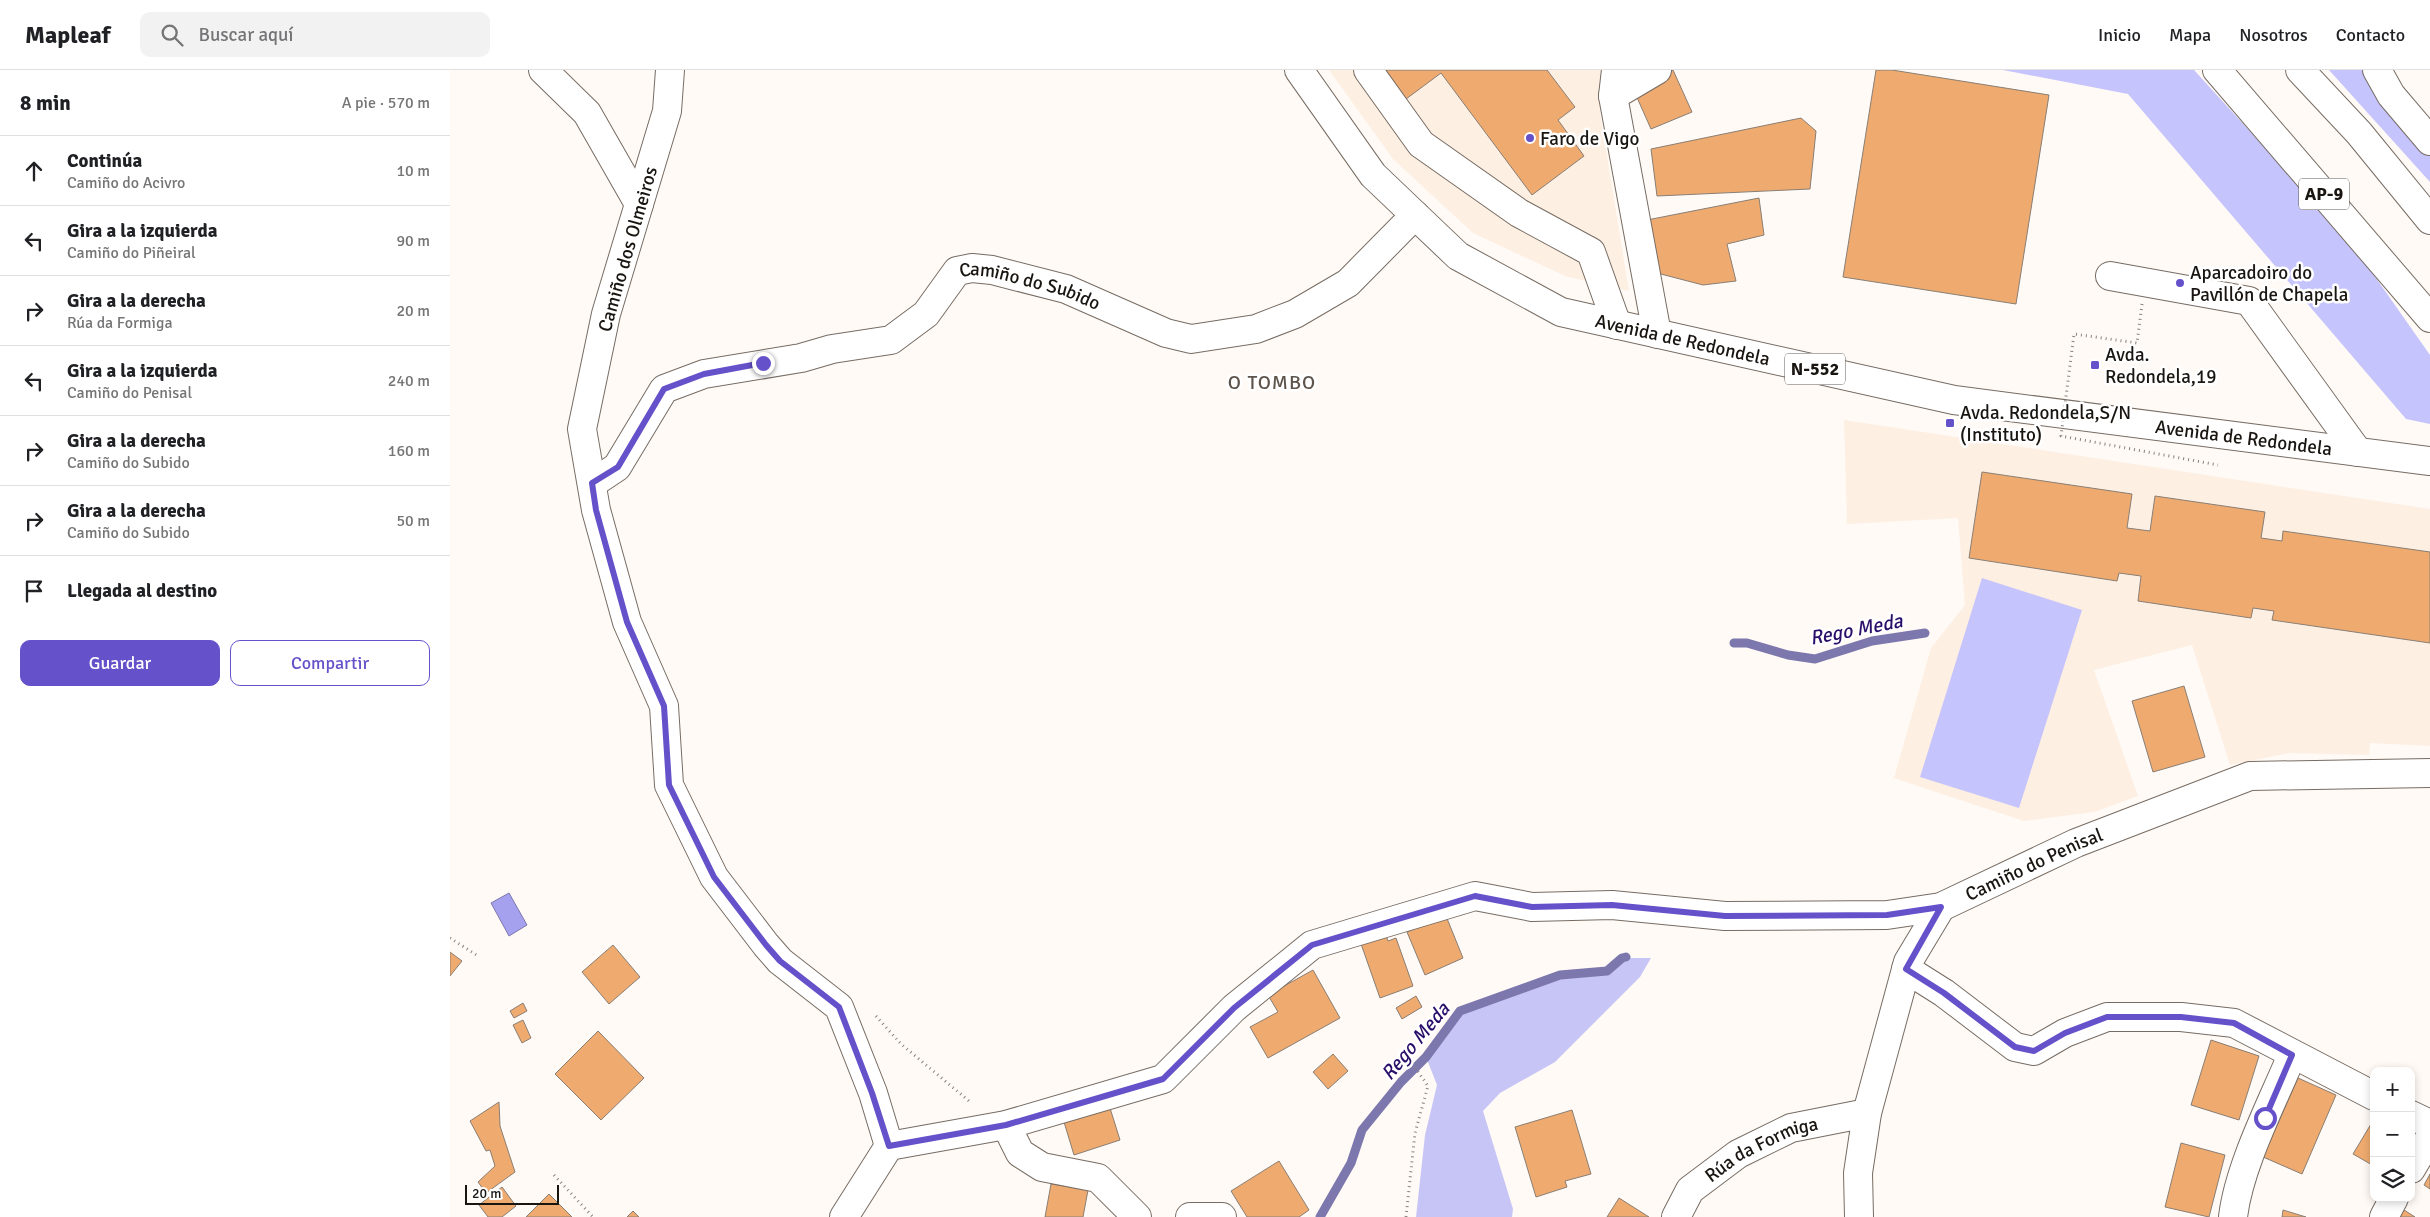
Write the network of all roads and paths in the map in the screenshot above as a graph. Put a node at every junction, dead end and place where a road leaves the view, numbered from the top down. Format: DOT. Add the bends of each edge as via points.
graph roads {
  1 [pos="543,70"];
  2 [pos="670,70"];
  3 [pos="1299,70"];
  4 [pos="1368,70"];
  5 [pos="1657,70"];
  6 [pos="2217,70"];
  7 [pos="2300,70"];
  8 [pos="2377,70"];
  9 [pos="1615,83"];
  10 [pos="2430,141"];
  11 [pos="639,204"];
  12 [pos="1415,215"];
  13 [pos="2430,220"];
  14 [pos="2110,276"];
  15 [pos="2142,304"];
  16 [pos="2430,318"];
  17 [pos="1617,325"];
  18 [pos="1656,334"];
  19 [pos="2358,452"];
  20 [pos="2430,461"];
  21 [pos="2218,464"];
  22 [pos="592,483"];
  23 [pos="2430,773"];
  24 [pos="1941,907"];
  25 [pos="450,938"];
  26 [pos="478,956"];
  27 [pos="1906,969"];
  28 [pos="878,1018"];
  29 [pos="2292,1055"];
  30 [pos="1410,1060"];
  31 [pos="2370,1094"];
  32 [pos="977,1105"];
  33 [pos="1867,1113"];
  34 [pos="2415,1116"];
  35 [pos="2430,1124"];
  36 [pos="1006,1125"];
  37 [pos="2430,1136"];
  38 [pos="889,1146"];
  39 [pos="2415,1162"];
  40 [pos="554,1175"];
  41 [pos="2392,1202"];
  42 [pos="593,1217"];
  43 [pos="844,1217"];
  44 [pos="1138,1217"];
  45 [pos="1190,1217"];
  46 [pos="1222,1217"];
  47 [pos="1406,1217"];
  48 [pos="1676,1217"];
  49 [pos="1859,1217"];
  50 [pos="2233,1217"];
  51 [pos="2384,1217"];
  1 -- 11 [label="main road" via="588,113"];
  2 -- 11 [label="main road, Camiño dos Olmeiros" via="667,111"];
  3 -- 12 [label="main road, Avenida de Redondela / N-552" via="1373,175"];
  4 -- 17 [label="main road" via="1421,144 1518,213 1591,252"];
  5 -- 9 [label="main road"];
  6 -- 16 [label="main road, AP-9"];
  7 -- 13 [label="main road" via="2359,133"];
  8 -- 10 [label="main road" via="2391,95"];
  9 -- 18 [label="main road"];
  11 -- 22 [label="main road, Camiño dos Olmeiros" via="606,314 582,429"];
  12 -- 17 [label="main road, Avenida de Redondela / N-552" via="1467,261 1561,312"];
  12 -- 22 [label="main road, Camiño do Subido" via="1348,284 1295,314 1256,329 1191,339 1166,333 1066,289 992,270 972,268 957,271 926,314 891,340 704,374 664,389 618,467"];
  14 -- 19 [label="main road" via="2250,301"];
  15 -- 21 [label="path, bridge" via="2137,343 2074,334 2061,436"];
  17 -- 18 [label="main road, Avenida de Redondela / N-552"];
  18 -- 19 [label="main road, Avenida de Redondela / N-552" via="1954,400"];
  19 -- 20 [label="main road, Avenida de Redondela / N-552"];
  22 -- 38 [label="main road" via="596,510 627,622 664,706 669,785 714,877 760,938 780,961 839,1007"];
  23 -- 24 [label="main road, Camiño do Penisal" via="2250,776 2076,843"];
  24 -- 27 [label="main road"];
  24 -- 36 [label="main road, Camiño do Penisal" via="1887,915 1725,916 1612,905 1532,907 1475,896 1312,945 1234,1008 1163,1079"];
  25 -- 26 [label="path"];
  27 -- 29 [label="main road" via="1944,993 2015,1047 2034,1051 2065,1033 2107,1017 2181,1017 2234,1023"];
  27 -- 33 [label="main road"];
  28 -- 32 [label="path" via="901,1044 945,1083"];
  29 -- 31 [label="main road"];
  29 -- 50 [label="main road" via="2236,1196"];
  30 -- 47 [label="path" via="1428,1086 1415,1133"];
  33 -- 48 [label="main road, Rúa da Formiga" via="1791,1128 1738,1154 1690,1190"];
  33 -- 49 [label="main road" via="1858,1173"];
  34 -- 35 [label="main road"];
  36 -- 38 [label="main road, Camiño do Penisal"];
  36 -- 44 [label="main road" via="1020,1153 1042,1167 1098,1178"];
  37 -- 39 [label="main road"];
  38 -- 43 [label="main road"];
  40 -- 42 [label="path"];
  41 -- 51 [label="main road"];
  45 -- 46 [label="main road"];
}
